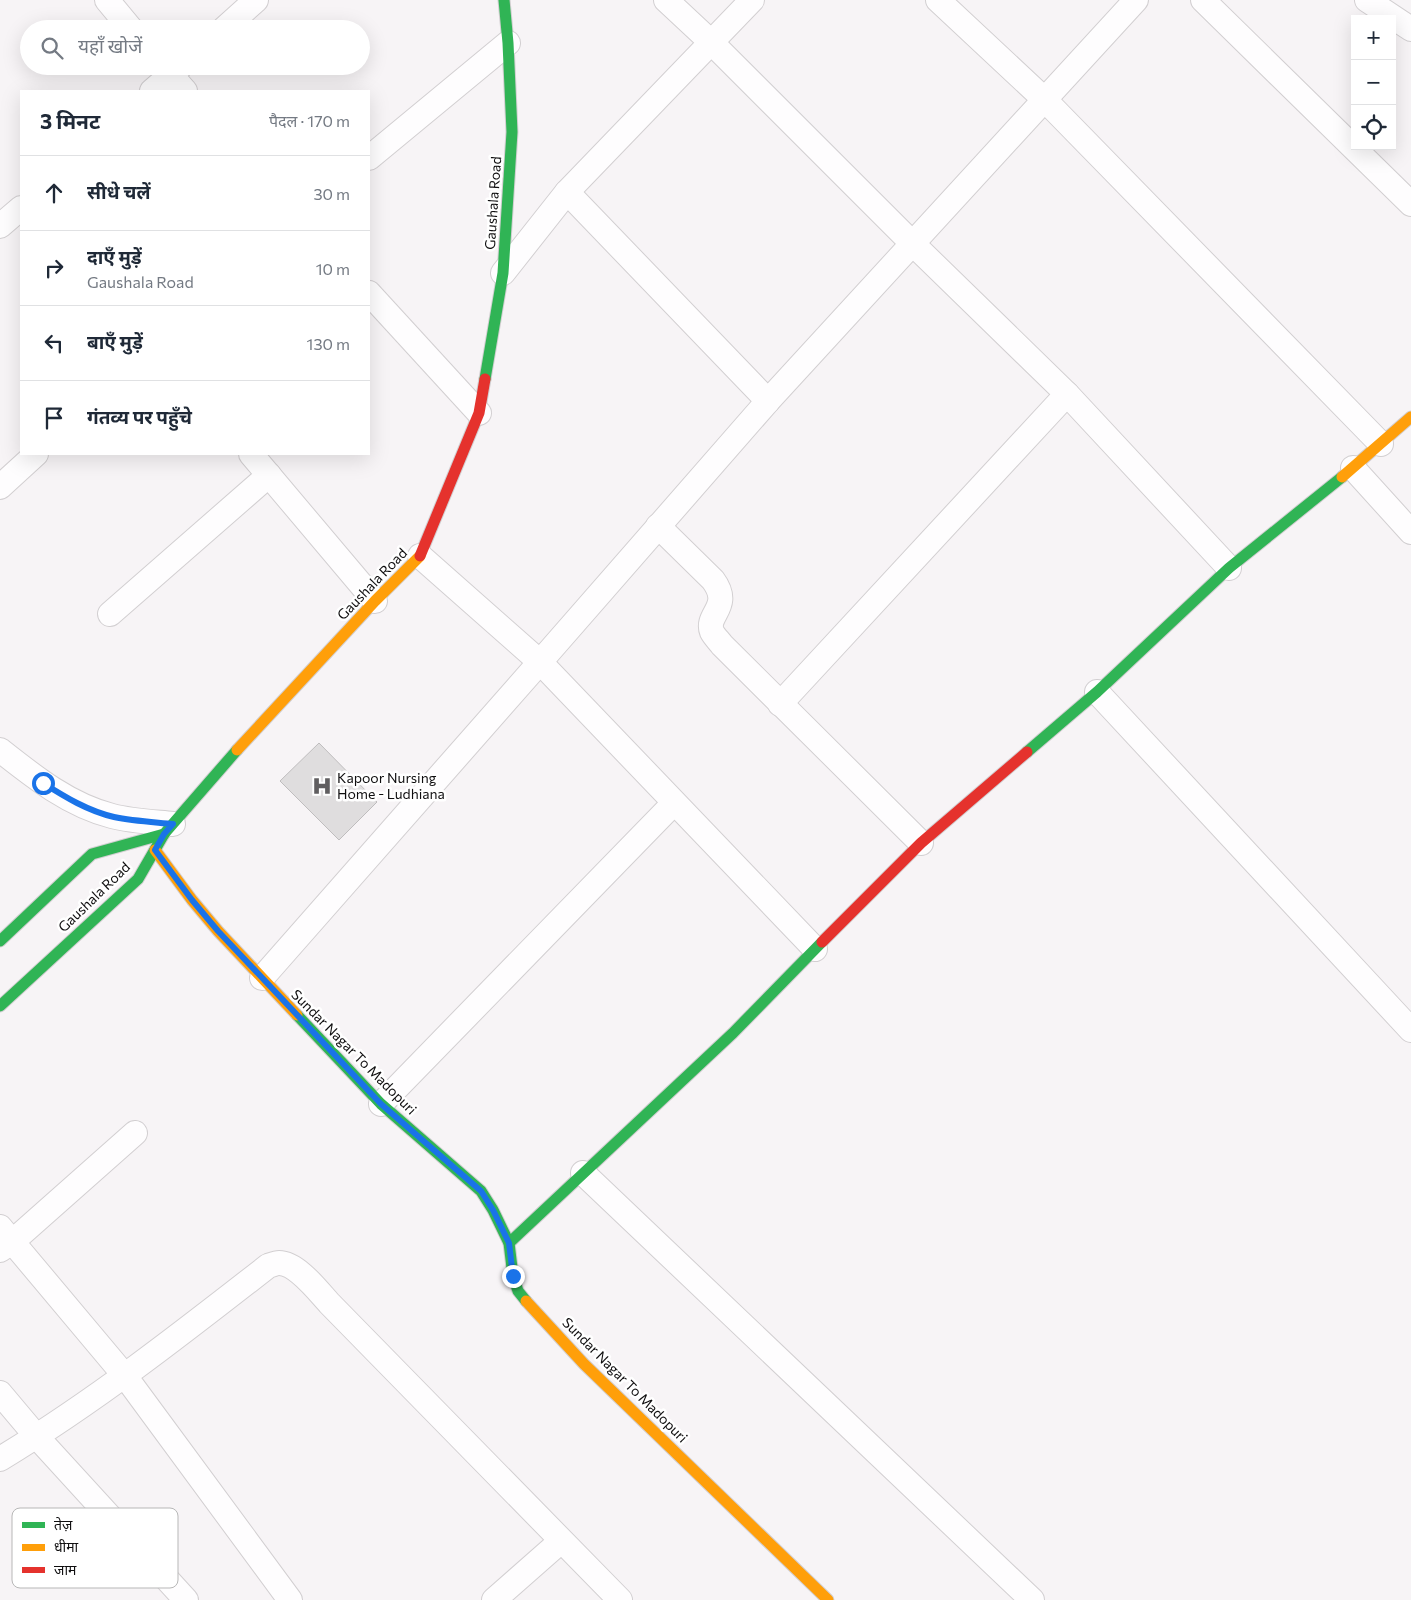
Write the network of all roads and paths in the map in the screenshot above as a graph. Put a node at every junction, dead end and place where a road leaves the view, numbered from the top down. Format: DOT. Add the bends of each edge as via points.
graph roads {
  1 [pos="107,0"];
  2 [pos="256,0"];
  3 [pos="666,0"];
  4 [pos="752,0"];
  5 [pos="938,0"];
  6 [pos="1136,0"];
  7 [pos="1204,0"];
  8 [pos="509,2"];
  9 [pos="1373,2"];
  10 [pos="124,20"];
  11 [pos="234,20"];
  12 [pos="1411,29"];
  13 [pos="711,42"];
  14 [pos="508,43"];
  15 [pos="175,75"];
  16 [pos="153,90"];
  17 [pos="1045,100"];
  18 [pos="370,157"];
  19 [pos="567,192"];
  20 [pos="1411,204"];
  21 [pos="20,209"];
  22 [pos="0,226"];
  23 [pos="912,243"];
  24 [pos="503,273"];
  25 [pos="370,293"];
  26 [pos="1067,394"];
  27 [pos="768,401"];
  28 [pos="479,413"];
  29 [pos="1411,417"];
  30 [pos="1381,444"];
  31 [pos="35,455"];
  32 [pos="252,455"];
  33 [pos="1353,468"];
  34 [pos="269,475"];
  35 [pos="0,487"];
  36 [pos="658,526"];
  37 [pos="1411,532"];
  38 [pos="420,556"];
  39 [pos="1229,568"];
  40 [pos="375,601"];
  41 [pos="110,614"];
  42 [pos="540,662"];
  43 [pos="1096,692"];
  44 [pos="780,704"];
  45 [pos="0,750"];
  46 [pos="674,803"];
  47 [pos="168,829"];
  48 [pos="921,843"];
  49 [pos="155,850"];
  50 [pos="2,936"];
  51 [pos="815,949"];
  52 [pos="262,978"];
  53 [pos="1,1005"];
  54 [pos="1411,1030"];
  55 [pos="381,1104"];
  56 [pos="135,1133"];
  57 [pos="583,1173"];
  58 [pos="4,1240"];
  59 [pos="509,1243"];
  60 [pos="125,1376"];
  61 [pos="0,1393"];
  62 [pos="37,1437"];
  63 [pos="0,1459"];
  64 [pos="102,1508"];
  65 [pos="561,1541"];
  66 [pos="175,1588"];
  67 [pos="186,1600"];
  68 [pos="290,1600"];
  69 [pos="494,1600"];
  70 [pos="620,1600"];
  71 [pos="828,1600"];
  72 [pos="1032,1600"];
  1 -- 10 [label="street"];
  2 -- 11 [label="street"];
  3 -- 13 [label="street"];
  4 -- 13 [label="street"];
  5 -- 17 [label="street"];
  6 -- 17 [label="street"];
  7 -- 20 [label="street"];
  8 -- 14 [label="street, Gaushala Road"];
  9 -- 12 [label="street"];
  13 -- 19 [label="street"];
  13 -- 23 [label="street"];
  14 -- 18 [label="street"];
  14 -- 24 [label="street, Gaushala Road" via="512,132"];
  15 -- 16 [label="street"];
  17 -- 23 [label="street"];
  17 -- 30 [label="street"];
  19 -- 24 [label="street"];
  19 -- 27 [label="street"];
  21 -- 22 [label="street"];
  23 -- 26 [label="street"];
  23 -- 27 [label="street"];
  24 -- 28 [label="street, Gaushala Road"];
  25 -- 28 [label="street"];
  26 -- 39 [label="street"];
  26 -- 44 [label="street"];
  27 -- 36 [label="street"];
  28 -- 38 [label="street, Gaushala Road"];
  29 -- 30 [label="street"];
  30 -- 33 [label="street"];
  31 -- 35 [label="street"];
  32 -- 34 [label="street"];
  33 -- 37 [label="street"];
  33 -- 39 [label="street"];
  34 -- 40 [label="street"];
  34 -- 41 [label="street"];
  36 -- 42 [label="street"];
  36 -- 44 [label="street" via="718,586 720,605 712,620 713,633"];
  38 -- 40 [label="street, Gaushala Road"];
  38 -- 42 [label="street"];
  39 -- 43 [label="street"];
  40 -- 47 [label="street, Gaushala Road"];
  42 -- 46 [label="street"];
  42 -- 52 [label="street"];
  43 -- 48 [label="street"];
  43 -- 54 [label="street"];
  44 -- 48 [label="street"];
  45 -- 47 [label="street" via="68,798 113,817"];
  46 -- 51 [label="street"];
  46 -- 55 [label="street"];
  47 -- 49 [label="street, Gaushala Road"];
  47 -- 50 [label="street" via="92,854"];
  48 -- 51 [label="street"];
  49 -- 52 [label="street, Sundar Nagar To Madopuri" via="192,900"];
  49 -- 53 [label="street, Gaushala Road" via="138,879"];
  51 -- 57 [label="street" via="672,1092"];
  52 -- 55 [label="street, Sundar Nagar To Madopuri"];
  55 -- 59 [label="street, Sundar Nagar To Madopuri" via="481,1191"];
  56 -- 58 [label="street"];
  57 -- 59 [label="street"];
  57 -- 72 [label="street"];
  58 -- 60 [label="street"];
  59 -- 71 [label="street, Sundar Nagar To Madopuri" via="518,1291 543,1320 584,1364"];
  60 -- 62 [label="street"];
  60 -- 65 [label="street" via="268,1266 289,1265 302,1274"];
  60 -- 68 [label="street"];
  61 -- 62 [label="street"];
  62 -- 63 [label="street"];
  62 -- 64 [label="street"];
  65 -- 69 [label="street"];
  65 -- 70 [label="street"];
  66 -- 67 [label="street"];
}
